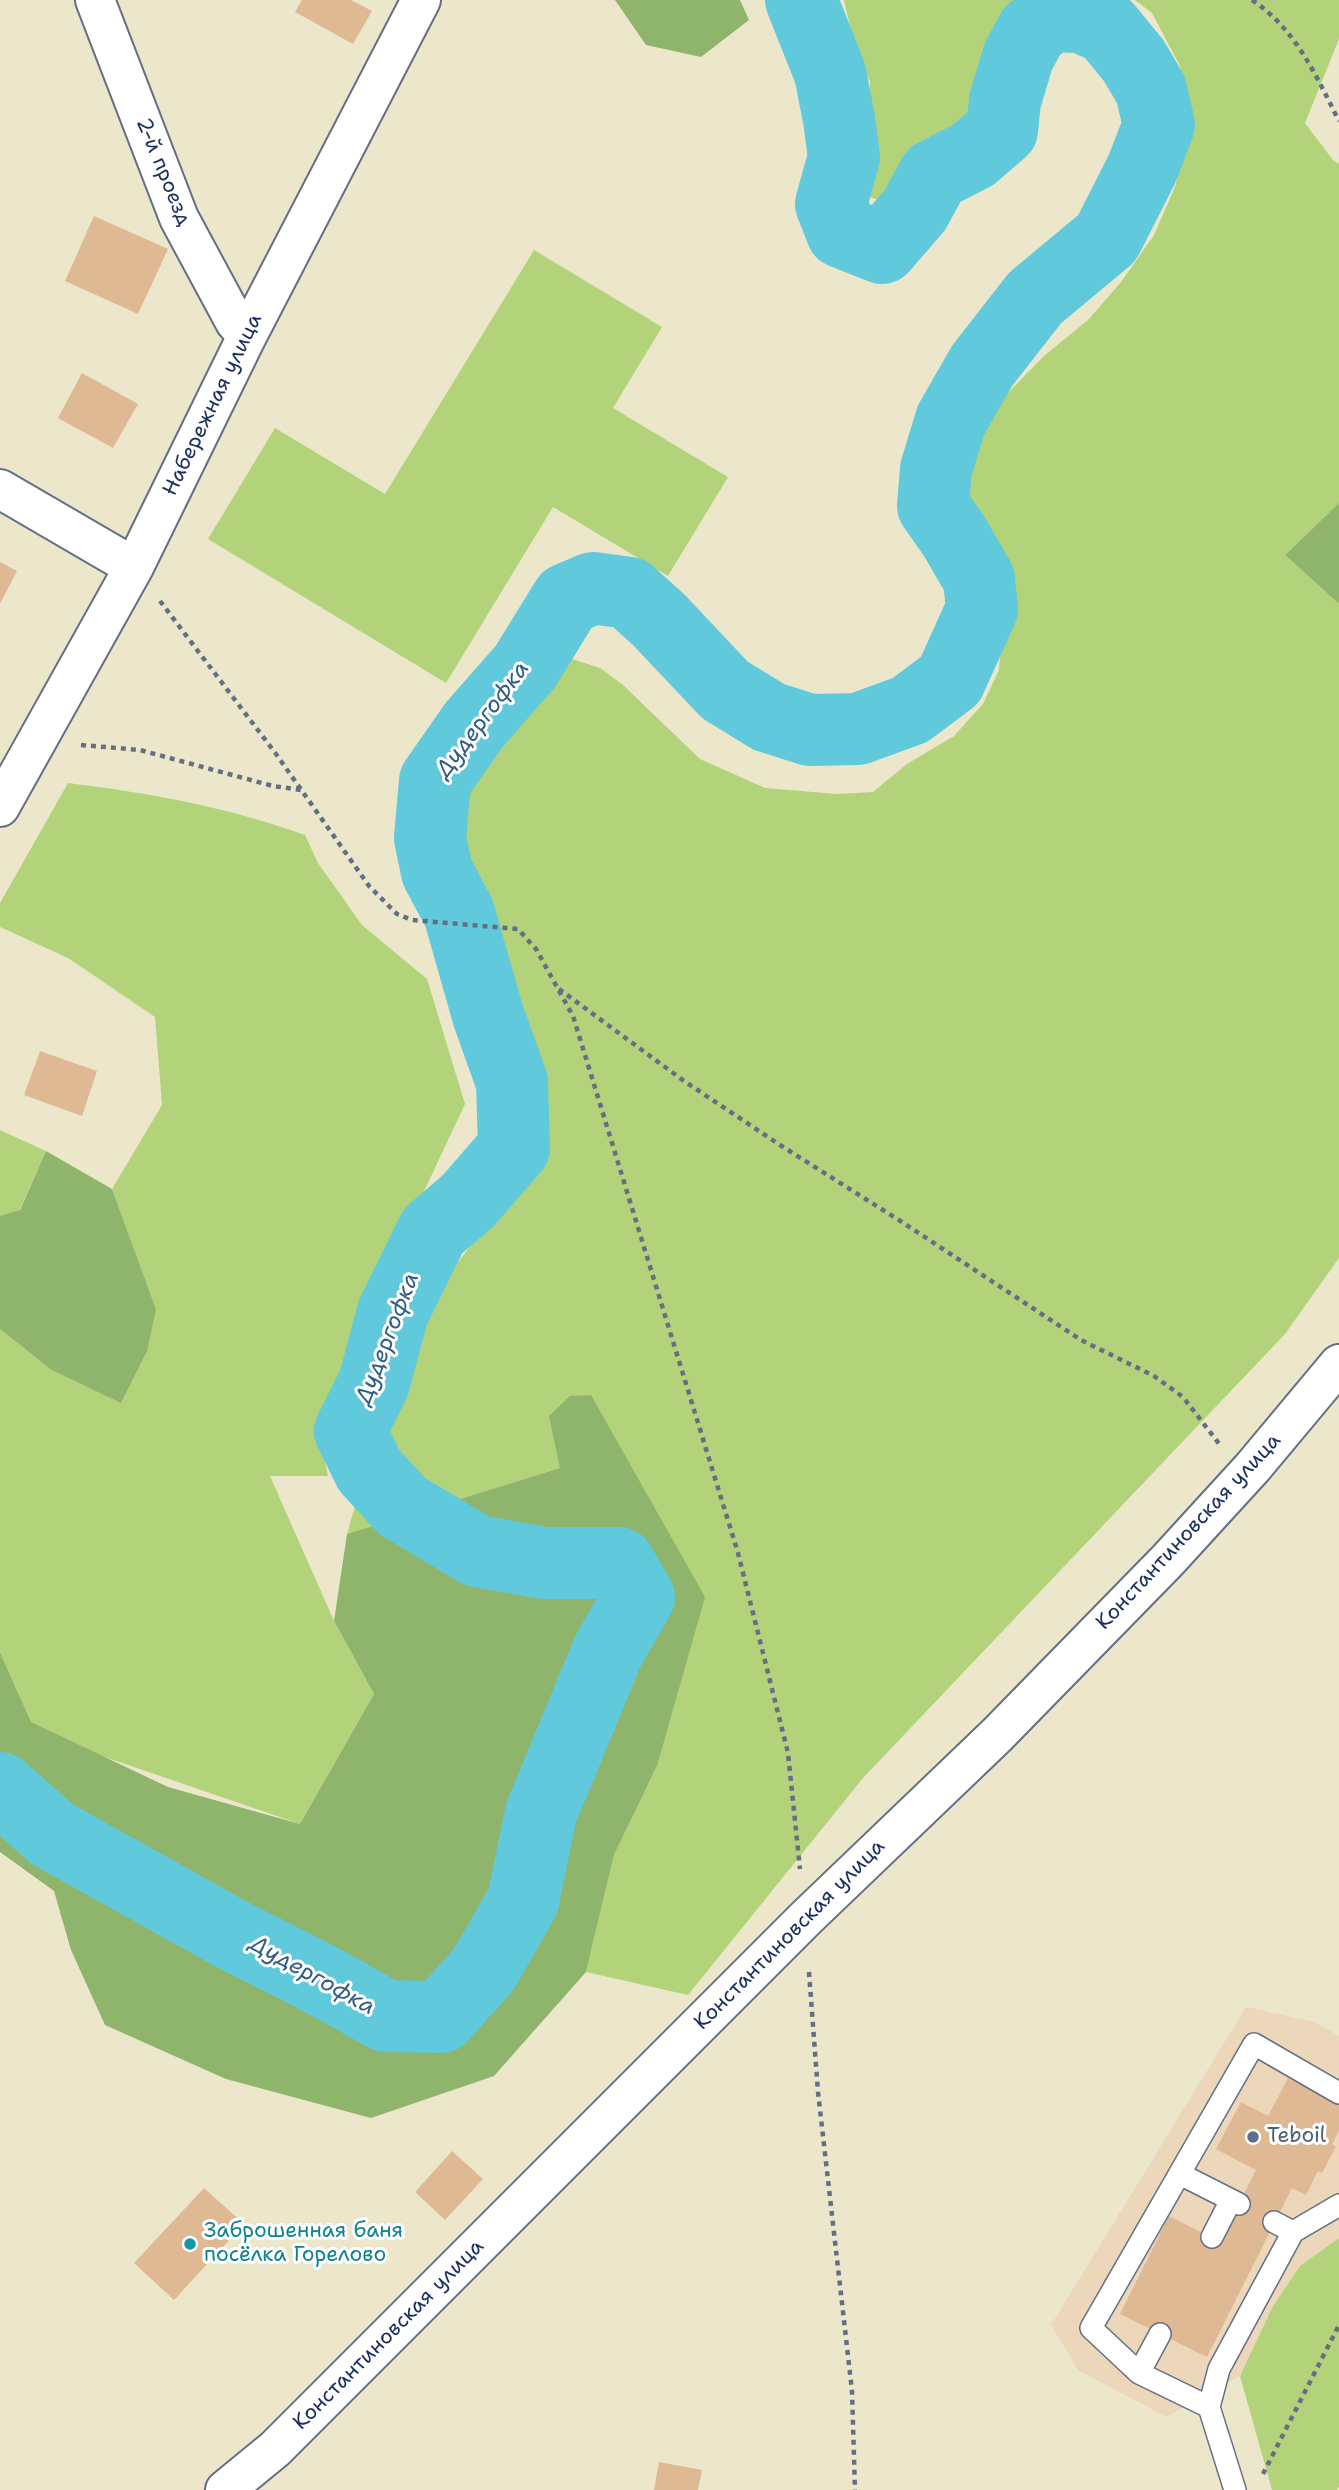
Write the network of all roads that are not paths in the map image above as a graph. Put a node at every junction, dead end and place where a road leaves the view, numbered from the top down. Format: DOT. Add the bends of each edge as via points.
graph roads {
  1 [pos="94,0"];
  2 [pos="421,0"];
  3 [pos="247,336"];
  4 [pos="0,489"];
  5 [pos="134,567"];
  6 [pos="19,755"];
  7 [pos="0,807"];
  8 [pos="1339,1364"];
  9 [pos="1339,2093"];
  10 [pos="1180,2174"];
  11 [pos="1339,2205"];
  12 [pos="1212,2237"];
  13 [pos="1160,2334"];
  14 [pos="1139,2373"];
  15 [pos="1209,2407"];
  16 [pos="225,2490"];
  17 [pos="1235,2490"];
  1 -- 3 [label="street, 2-й проезд" via="179,218"];
  2 -- 3 [label="street, Набережная улица"];
  3 -- 5 [label="street, Набережная улица"];
  4 -- 5 [label="street"];
  5 -- 6 [label="street, Набережная улица"];
  6 -- 7 [label="street, Набережная улица"];
  8 -- 16 [label="street, Константиновская улица" via="1168,1560 1006,1725 806,1918 275,2449"];
  9 -- 10 [label="lane" via="1254,2044"];
  10 -- 12 [label="lane" via="1235,2202"];
  10 -- 14 [label="lane" via="1091,2328"];
  11 -- 15 [label="lane" via="1284,2227 1219,2368"];
  13 -- 14 [label="lane"];
  14 -- 15 [label="lane"];
  15 -- 17 [label="lane"];
}
